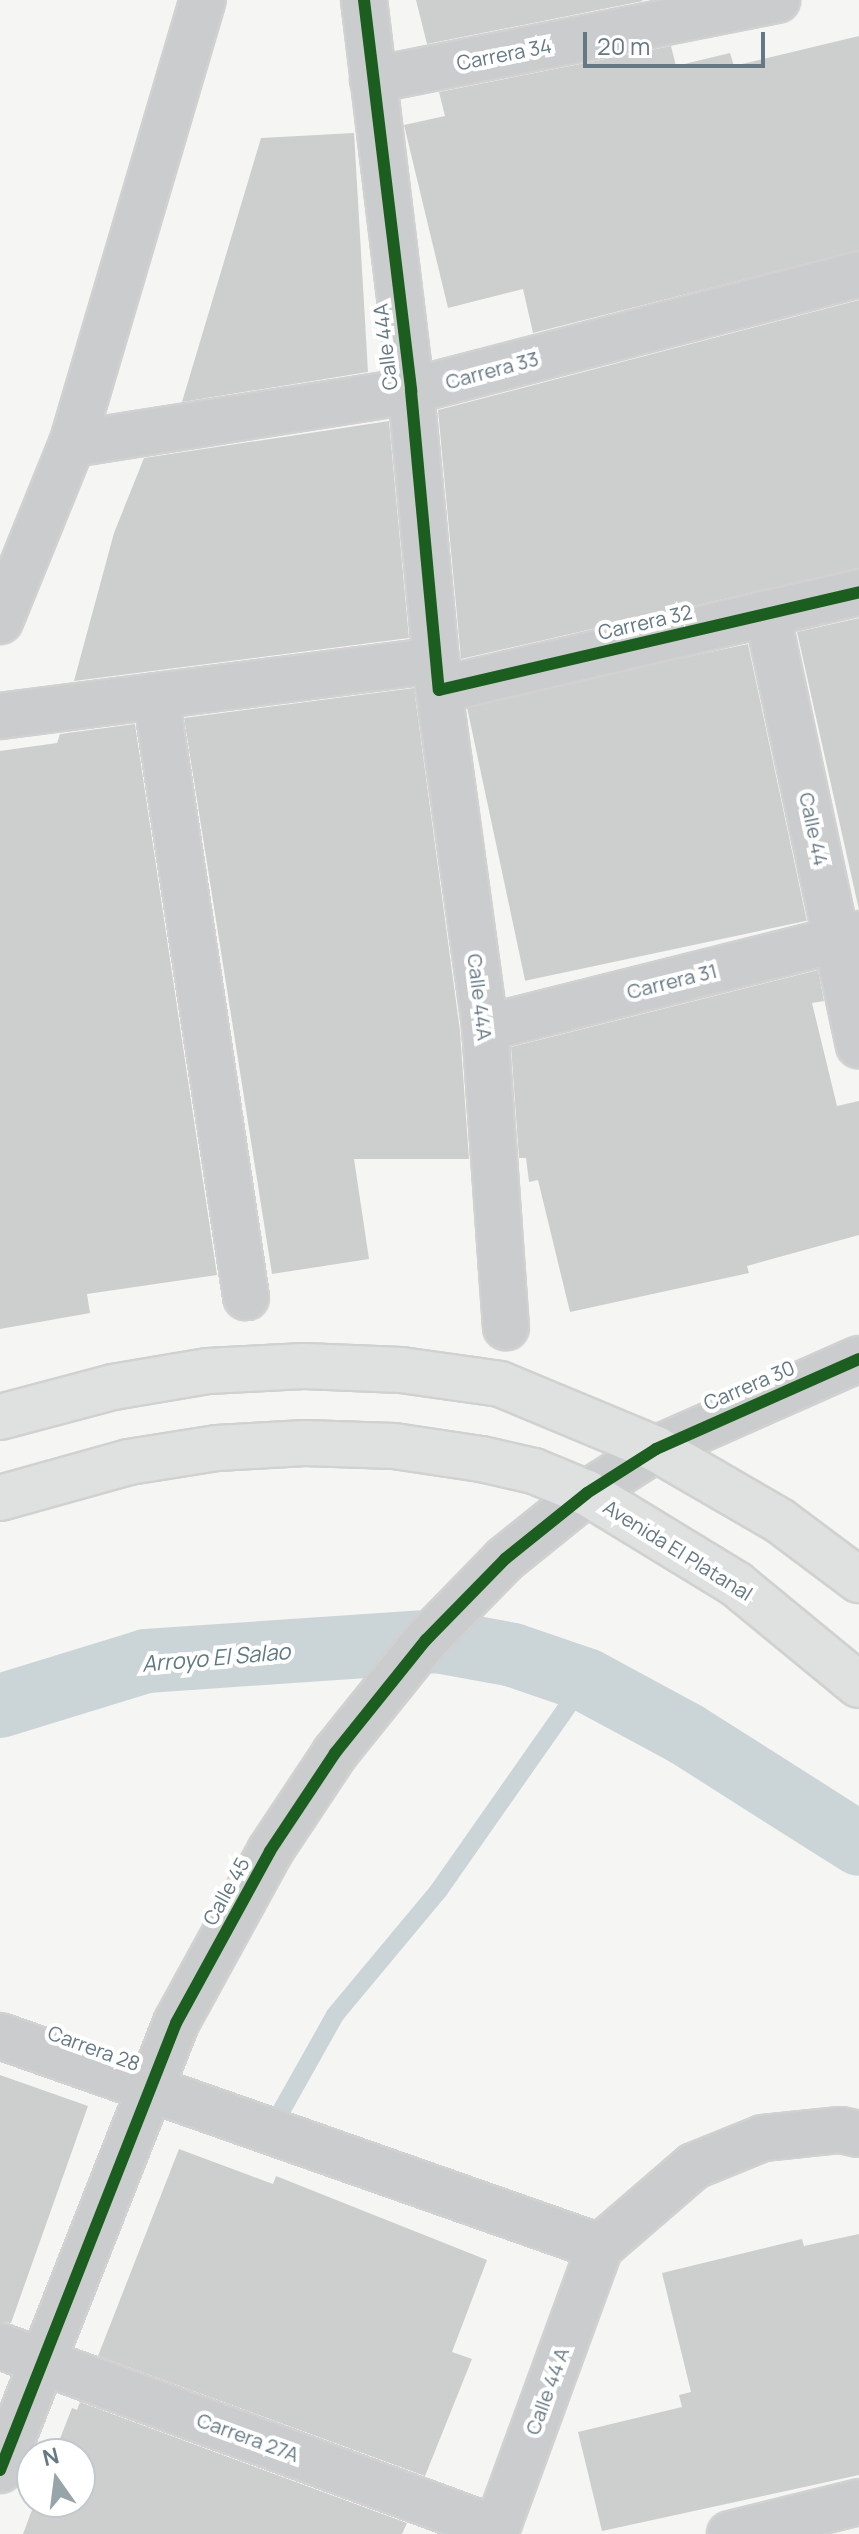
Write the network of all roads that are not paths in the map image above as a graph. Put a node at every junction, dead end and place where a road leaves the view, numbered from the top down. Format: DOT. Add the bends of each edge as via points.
graph roads {
  1 [pos="203,0"];
  2 [pos="364,0"];
  3 [pos="777,0"];
  4 [pos="373,80"];
  5 [pos="859,274"];
  6 [pos="411,391"];
  7 [pos="72,444"];
  8 [pos="859,592"];
  9 [pos="767,613"];
  10 [pos="0,621"];
  11 [pos="438,675"];
  12 [pos="156,696"];
  13 [pos="0,716"];
  14 [pos="848,936"];
  15 [pos="485,1028"];
  16 [pos="859,1045"];
  17 [pos="246,1297"];
  18 [pos="506,1327"];
  19 [pos="859,1359"];
  20 [pos="0,1417"];
  21 [pos="656,1449"];
  22 [pos="587,1493"];
  23 [pos="0,1498"];
  24 [pos="859,1580"];
  25 [pos="859,1685"];
  26 [pos="0,2036"];
  27 [pos="150,2089"];
  28 [pos="859,2134"];
  29 [pos="600,2247"];
  30 [pos="0,2346"];
  31 [pos="44,2362"];
  32 [pos="0,2470"];
  33 [pos="859,2502"];
  34 [pos="496,2531"];
  35 [pos="730,2534"];
  1 -- 7 [label="street"];
  2 -- 4 [label="street, Calle 44A"];
  3 -- 4 [label="street, Carrera 34"];
  4 -- 6 [label="street, Calle 44A"];
  5 -- 6 [label="street, Carrera 33"];
  6 -- 7 [label="street, Carrera 33"];
  6 -- 11 [label="street, Calle 44A"];
  7 -- 10 [label="street"];
  8 -- 9 [label="street, Carrera 32"];
  9 -- 11 [label="street, Carrera 32"];
  9 -- 14 [label="street, Calle 44"];
  11 -- 12 [label="street, Carrera 32"];
  11 -- 15 [label="street, Calle 44A"];
  12 -- 13 [label="street, Carrera 32"];
  12 -- 17 [label="street"];
  14 -- 15 [label="street, Carrera 31"];
  14 -- 16 [label="street, Calle 44"];
  15 -- 18 [label="street, Calle 44A"];
  19 -- 21 [label="street, Carrera 30"];
  20 -- 21 [label="main road" via="113,1387 208,1371 304,1366 401,1370 534,1394"];
  21 -- 22 [label="street, Calle 45"];
  21 -- 24 [label="main road" via="780,1521"];
  22 -- 23 [label="main road, Avenida El Platanal" via="534,1471 481,1459 394,1446 305,1443 217,1448 129,1462"];
  22 -- 25 [label="main road, Avenida El Platanal" via="736,1584"];
  22 -- 27 [label="street, Calle 45" via="505,1559 426,1640 335,1753 270,1851 176,2023"];
  26 -- 27 [label="street, Carrera 28"];
  27 -- 29 [label="street, Carrera 28"];
  27 -- 31 [label="street, Calle 45"];
  28 -- 29 [label="street" via="841,2130 763,2138 694,2166"];
  29 -- 34 [label="street, Calle 44 A"];
  30 -- 31 [label="street, Carrera 27A"];
  31 -- 32 [label="street, Calle 45"];
  31 -- 34 [label="street, Carrera 27A"];
  33 -- 35 [label="street"];
}
